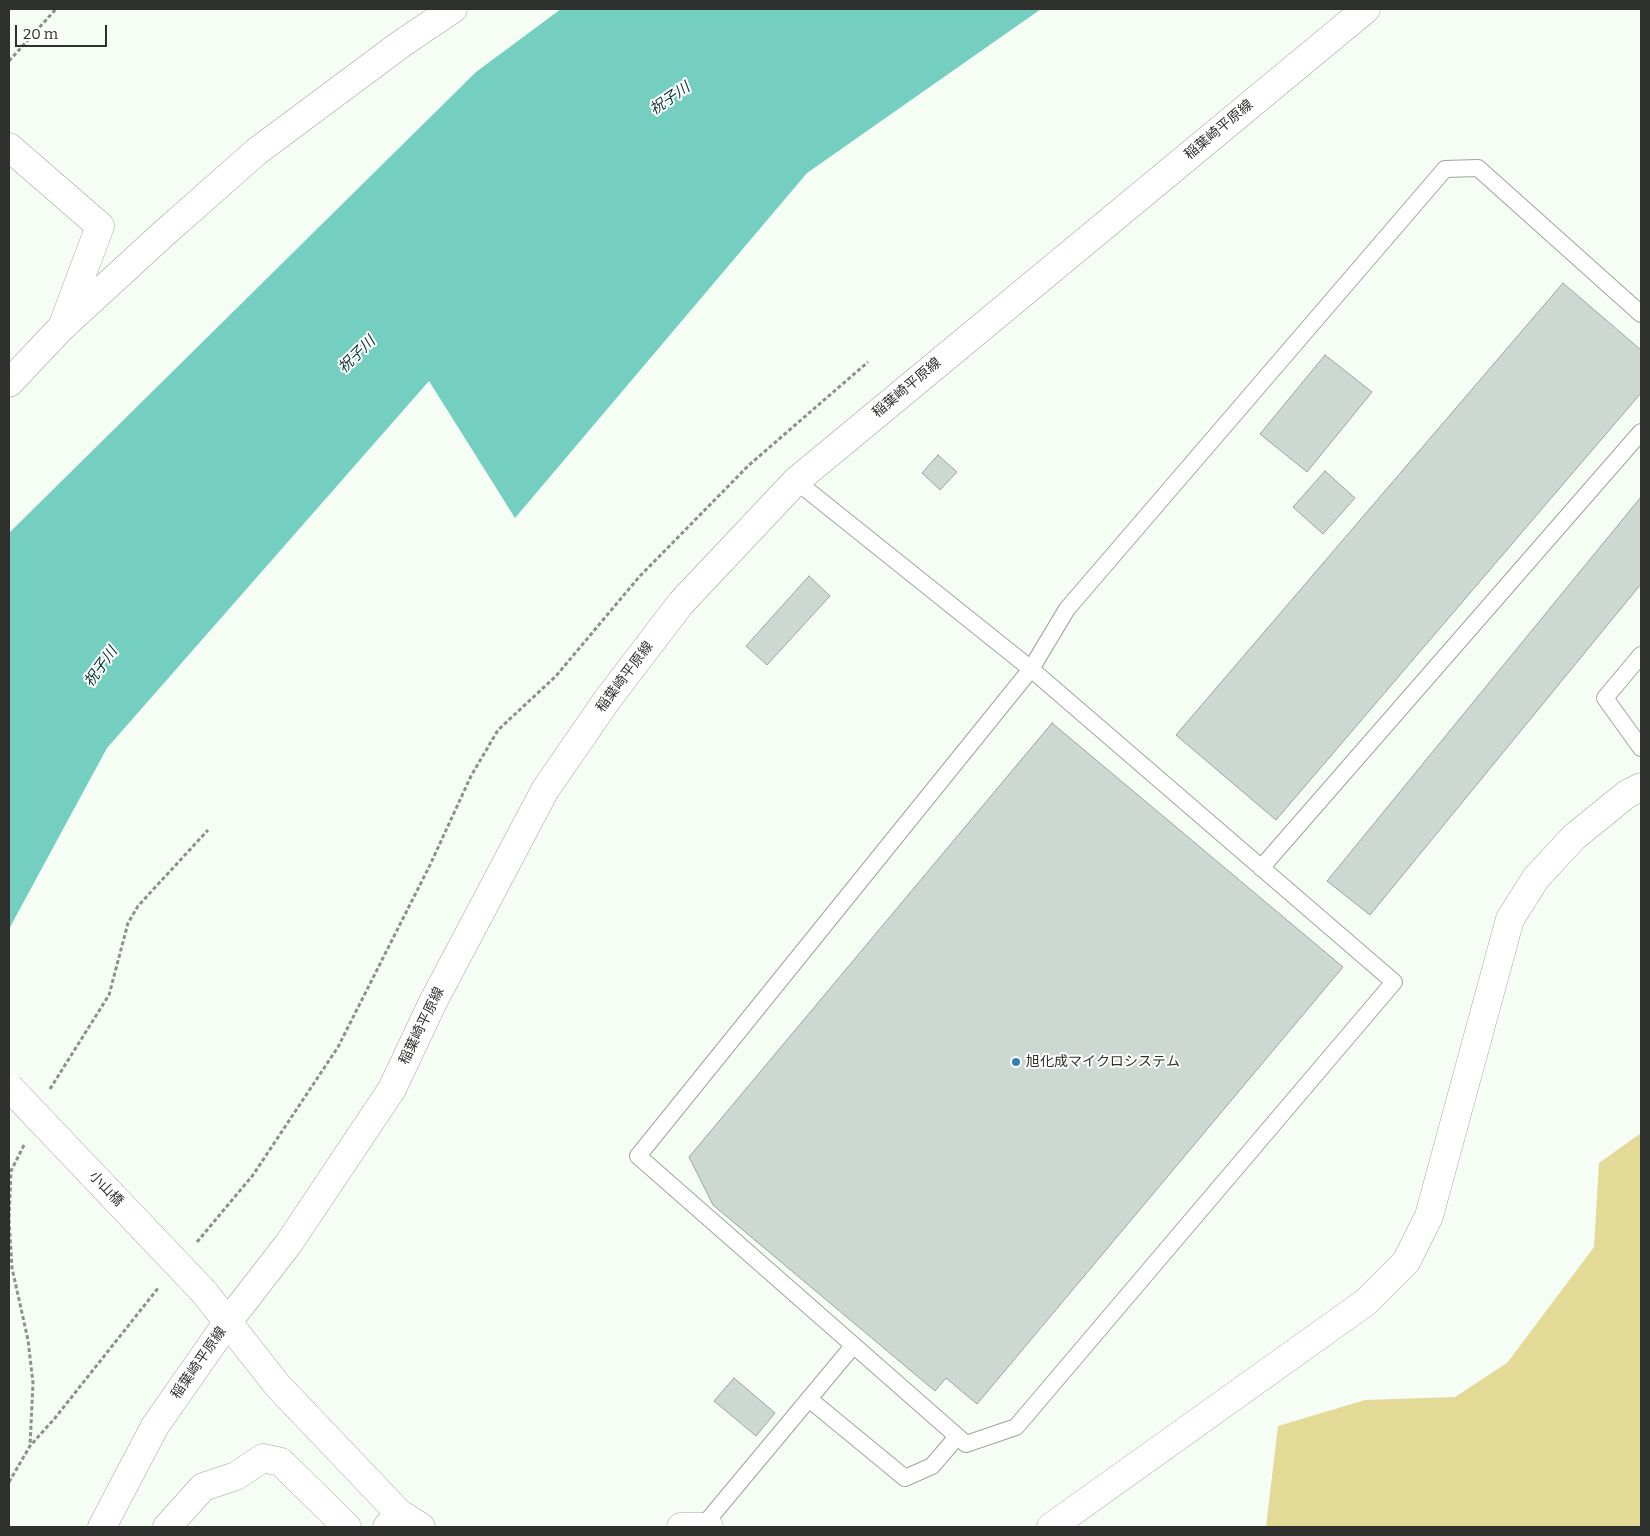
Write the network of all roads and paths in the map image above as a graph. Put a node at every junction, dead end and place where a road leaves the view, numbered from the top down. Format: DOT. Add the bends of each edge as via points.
graph roads {
  1 [pos="56,9"];
  2 [pos="453,9"];
  3 [pos="1366,9"];
  4 [pos="9,61"];
  5 [pos="9,147"];
  6 [pos="1641,314"];
  7 [pos="62,327"];
  8 [pos="868,362"];
  9 [pos="9,383"];
  10 [pos="1641,432"];
  11 [pos="796,481"];
  12 [pos="1641,655"];
  13 [pos="1031,669"];
  14 [pos="1641,748"];
  15 [pos="1641,787"];
  16 [pos="1261,868"];
  17 [pos="9,1087"];
  18 [pos="192,1248"];
  19 [pos="161,1285"];
  20 [pos="227,1323"];
  21 [pos="853,1346"];
  22 [pos="809,1399"];
  23 [pos="957,1437"];
  24 [pos="9,1482"];
  25 [pos="402,1523"];
  26 [pos="102,1527"];
  27 [pos="167,1527"];
  28 [pos="346,1527"];
  29 [pos="698,1527"];
  30 [pos="1051,1527"];
  1 -- 4 [label="path"];
  2 -- 7 [label="street" via="256,152"];
  3 -- 11 [label="street, 稲葉崎平原線"];
  5 -- 7 [label="street" via="100,226"];
  6 -- 13 [label="lane" via="1478,168 1445,169 1067,609"];
  7 -- 9 [label="street"];
  8 -- 18 [label="path" via="748,465 639,578 556,676 498,730 471,776 338,1047 253,1175"];
  10 -- 16 [label="lane"];
  11 -- 13 [label="lane"];
  11 -- 20 [label="street, 稲葉崎平原線" via="681,603 544,790 433,1002 392,1089 289,1243"];
  12 -- 14 [label="lane" via="1605,698"];
  13 -- 16 [label="lane"];
  13 -- 21 [label="lane" via="638,1156"];
  15 -- 30 [label="street" via="1627,794 1574,837 1536,878 1510,919 1430,1216 1406,1262 1366,1302"];
  16 -- 23 [label="lane" via="1394,982 1016,1427 966,1444"];
  17 -- 20 [label="street, 小山橋, bridge" via="204,1292"];
  19 -- 24 [label="path" via="30,1446"];
  20 -- 25 [label="street, 小山橋" via="278,1386"];
  20 -- 26 [label="street, 稲葉崎平原線" via="155,1426"];
  21 -- 22 [label="lane"];
  21 -- 23 [label="lane"];
  22 -- 23 [label="lane" via="905,1478 932,1466"];
  22 -- 29 [label="lane"];
  27 -- 28 [label="street" via="203,1487 236,1476 263,1458 281,1462"];
}
